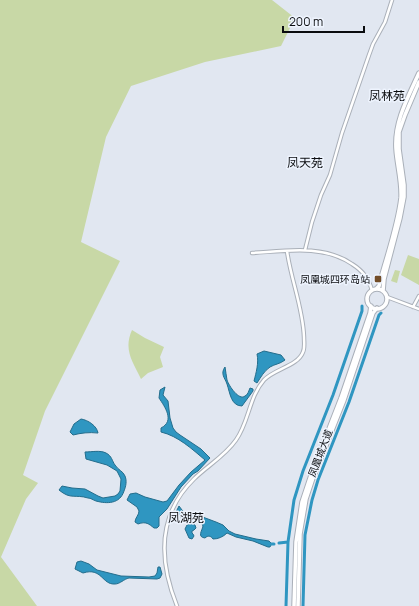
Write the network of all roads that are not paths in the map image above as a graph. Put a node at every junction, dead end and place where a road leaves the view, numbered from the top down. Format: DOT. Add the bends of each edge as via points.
graph roads {
  1 [pos="392,0"];
  2 [pos="419,74"];
  3 [pos="419,82"];
  4 [pos="305,250"];
  5 [pos="287,251"];
  6 [pos="252,253"];
  7 [pos="374,289"];
  8 [pos="383,291"];
  9 [pos="419,296"];
  10 [pos="387,297"];
  11 [pos="371,306"];
  12 [pos="413,306"];
  13 [pos="377,308"];
  14 [pos="419,309"];
  15 [pos="178,606"];
  16 [pos="294,606"];
  17 [pos="298,606"];
  1 -- 4 [label="street" via="385,22 369,55 312,222"];
  2 -- 7 [label="main road" via="397,128 396,148 401,198 379,286"];
  3 -- 8 [label="main road" via="404,115 400,132 399,149 404,197"];
  4 -- 5 [label="street"];
  4 -- 7 [label="street" via="325,252 349,262 369,279"];
  5 -- 6 [label="street"];
  5 -- 15 [label="street" via="302,316 303,351 295,361 264,380 253,399 236,441 189,484 173,508 168,519 165,548 171,588"];
  7 -- 8 [label="main road"];
  7 -- 11 [label="main road" via="367,298"];
  8 -- 10 [label="main road"];
  9 -- 12 [label="street"];
  10 -- 12 [label="street"];
  10 -- 13 [label="main road" via="385,304"];
  11 -- 13 [label="main road"];
  11 -- 16 [label="main road, 凤凰城大道" via="341,398 302,502 296,542"];
  12 -- 14 [label="street"];
  13 -- 17 [label="main road, 凤凰城大道" via="373,313 306,499 300,534"];
}
